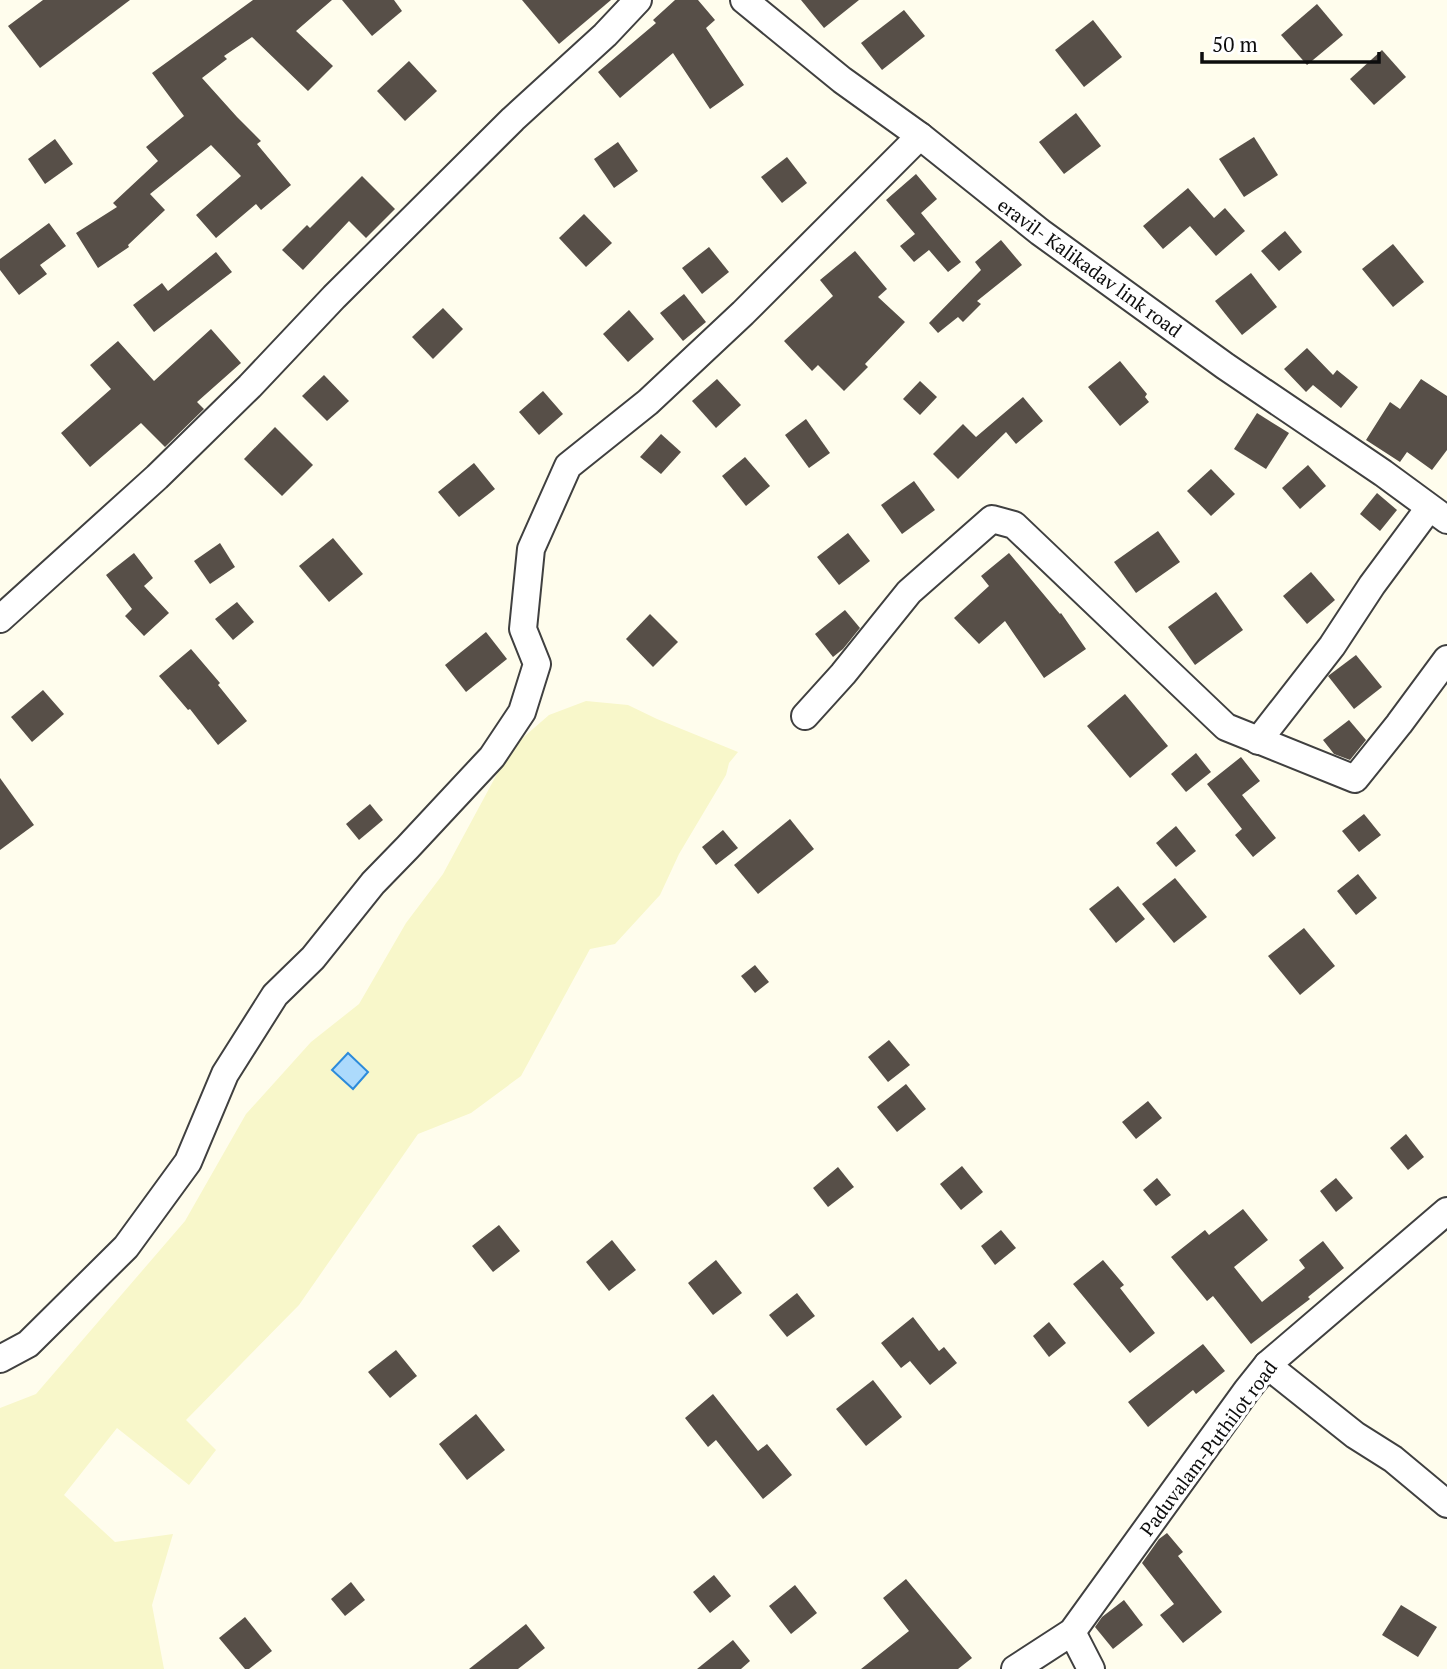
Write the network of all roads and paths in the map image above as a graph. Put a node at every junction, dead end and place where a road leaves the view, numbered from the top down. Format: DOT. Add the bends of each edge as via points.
graph roads {
  1 [pos="638,0"];
  2 [pos="744,0"];
  3 [pos="920,136"];
  4 [pos="1438,514"];
  5 [pos="0,619"];
  6 [pos="1447,659"];
  7 [pos="805,716"];
  8 [pos="1258,741"];
  9 [pos="1447,1211"];
  10 [pos="0,1359"];
  11 [pos="1267,1365"];
  12 [pos="1447,1504"];
  13 [pos="1072,1632"];
  14 [pos="1016,1669"];
  15 [pos="1091,1669"];
  1 -- 5 [label="street" via="513,119 157,477"];
  2 -- 3 [label="street, eravil- Kalikadav link road"];
  3 -- 4 [label="street, eravil- Kalikadav link road" via="1040,232"];
  3 -- 10 [label="street" via="743,313 648,402 568,466 531,549 523,629 537,664 522,712 492,757 275,995 225,1074 188,1162 126,1247 27,1344"];
  4 -- 8 [label="street" via="1372,584 1332,646"];
  6 -- 8 [label="street" via="1354,779"];
  7 -- 8 [label="street" via="909,592 992,519 1014,525 1226,727"];
  9 -- 11 [label="street, Paduvalam-Puthilot road"];
  11 -- 12 [label="street"];
  11 -- 13 [label="street, Paduvalam-Puthilot road"];
  13 -- 14 [label="street, Paduvalam-Puthilot road"];
  13 -- 15 [label="street"];
}
